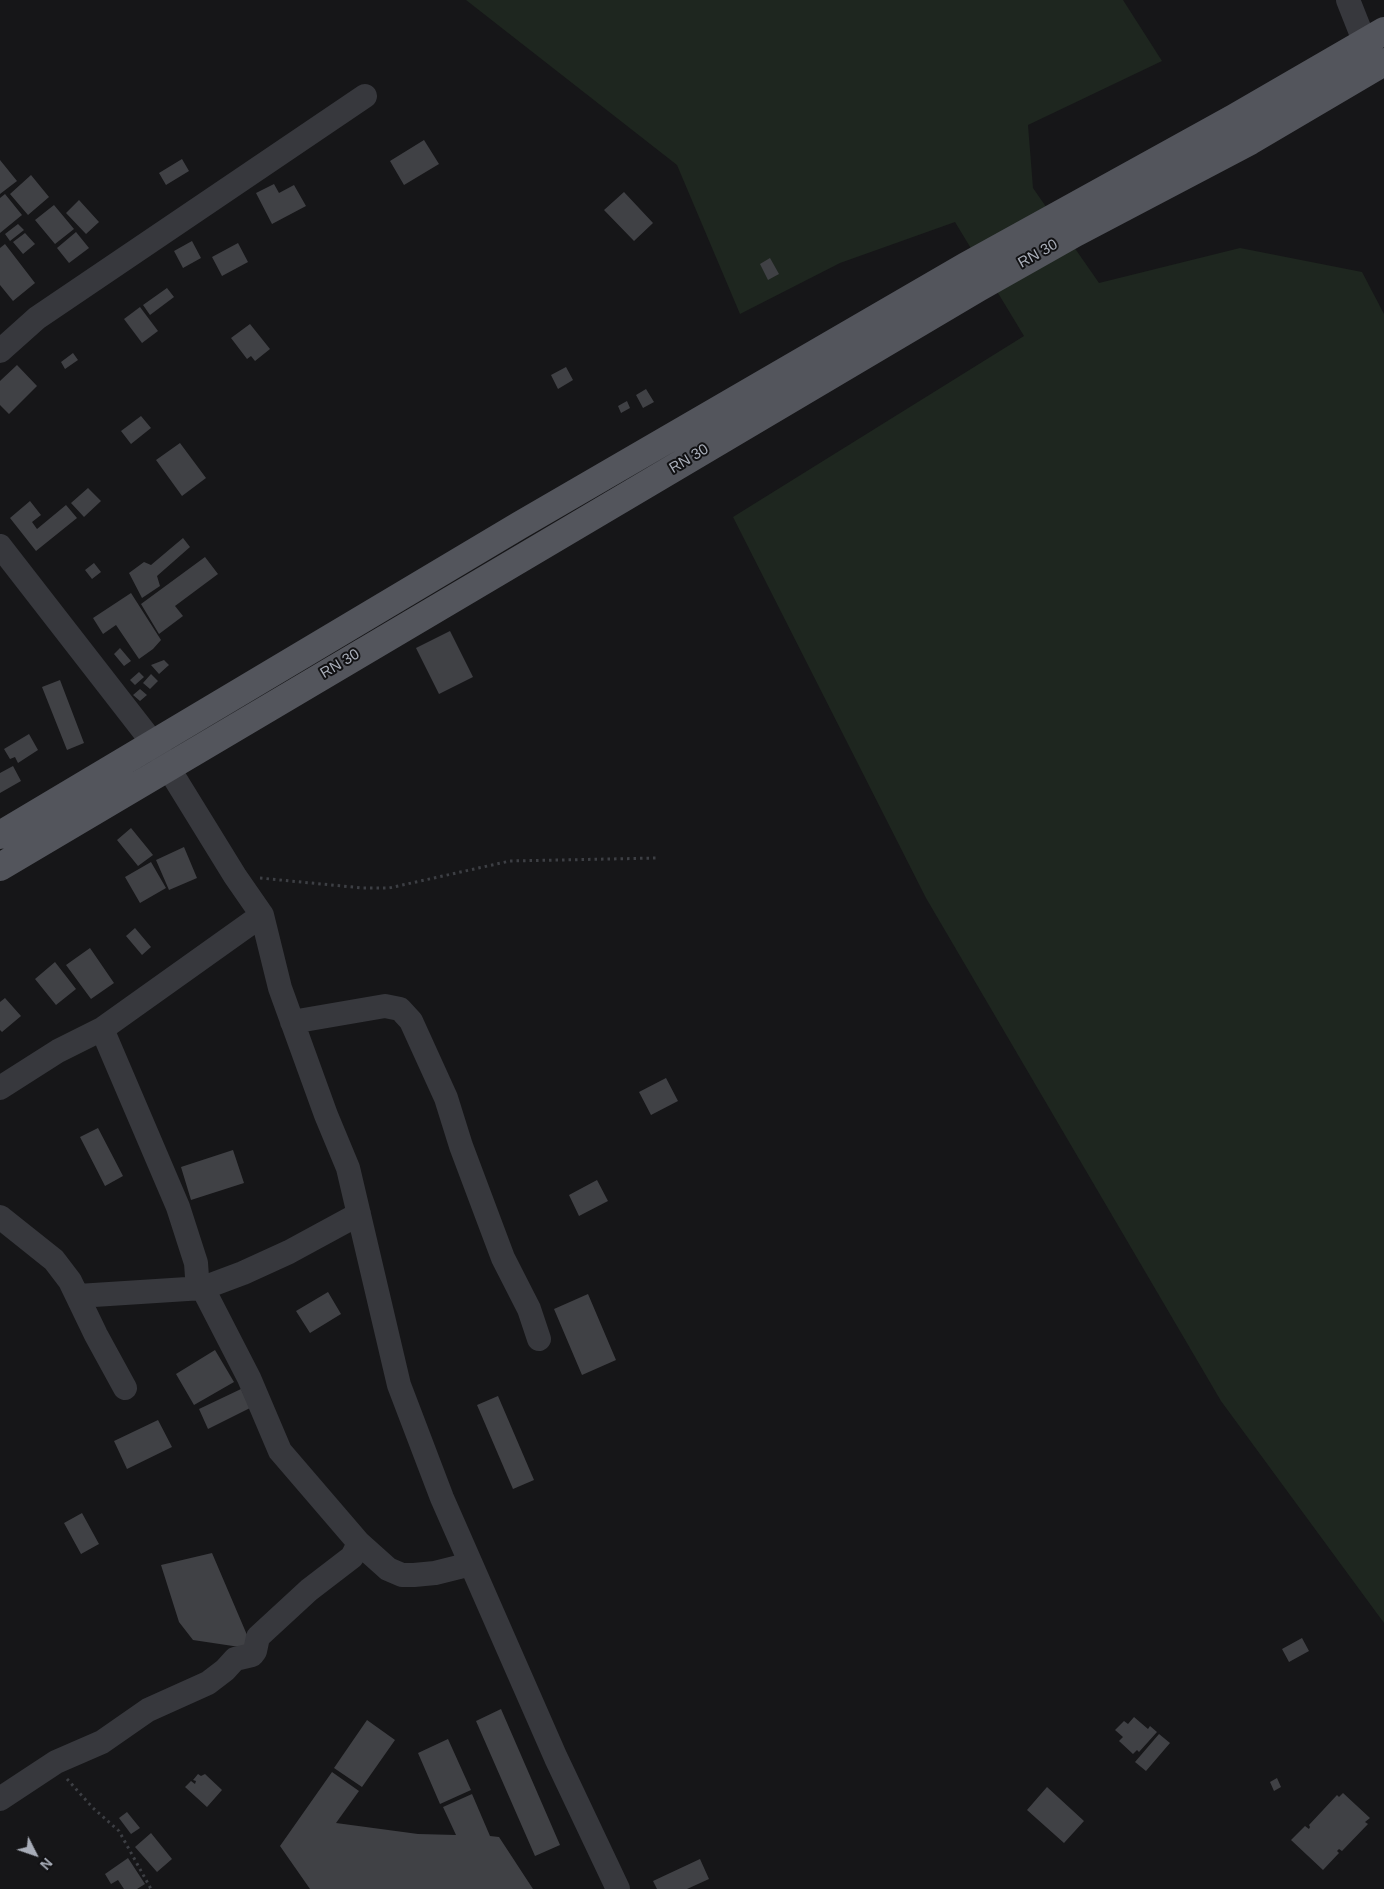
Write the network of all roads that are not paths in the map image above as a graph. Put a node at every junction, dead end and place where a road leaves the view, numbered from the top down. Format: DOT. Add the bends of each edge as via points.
graph roads {
  1 [pos="1348,0"];
  2 [pos="1375,37"];
  3 [pos="1384,62"];
  4 [pos="365,96"];
  5 [pos="1069,223"];
  6 [pos="972,277"];
  7 [pos="0,351"];
  8 [pos="0,546"];
  9 [pos="153,743"];
  10 [pos="167,767"];
  11 [pos="0,835"];
  12 [pos="0,867"];
  13 [pos="262,915"];
  14 [pos="292,1022"];
  15 [pos="102,1029"];
  16 [pos="0,1088"];
  17 [pos="359,1214"];
  18 [pos="0,1217"];
  19 [pos="203,1288"];
  20 [pos="78,1296"];
  21 [pos="539,1339"];
  22 [pos="126,1388"];
  23 [pos="358,1543"];
  24 [pos="471,1564"];
  25 [pos="0,1799"];
  26 [pos="618,1889"];
  1 -- 2 [label="street"];
  2 -- 5 [label="main road, RN 30" via="1234,118"];
  3 -- 5 [label="main road, RN 30 / RN 30" via="1250,142"];
  4 -- 7 [label="street" via="37,318"];
  5 -- 6 [label="main road, RN 30 / RN 30"];
  6 -- 9 [label="main road, RN 30" via="529,520"];
  6 -- 10 [label="main road, RN 30 / RN 30"];
  8 -- 9 [label="street"];
  9 -- 10 [label="street"];
  9 -- 11 [label="main road, RN 30"];
  10 -- 12 [label="main road, RN 30 / RN 30"];
  10 -- 13 [label="street"];
  13 -- 14 [label="street"];
  13 -- 15 [label="street"];
  14 -- 17 [label="street" via="348,1168"];
  14 -- 21 [label="street" via="385,1006 400,1009 411,1021 446,1098 503,1258 529,1309"];
  15 -- 16 [label="street" via="58,1051"];
  15 -- 19 [label="street" via="178,1207"];
  17 -- 19 [label="street" via="243,1274"];
  17 -- 24 [label="street" via="399,1386"];
  18 -- 20 [label="street" via="54,1260"];
  19 -- 20 [label="street"];
  19 -- 23 [label="street" via="280,1451"];
  20 -- 22 [label="street"];
  23 -- 24 [label="street" via="388,1569 402,1575 435,1573"];
  23 -- 25 [label="street" via="352,1557 308,1590 258,1637 256,1651 252,1655 235,1659 208,1683 148,1710 102,1742 56,1762"];
  24 -- 26 [label="street"];
}
